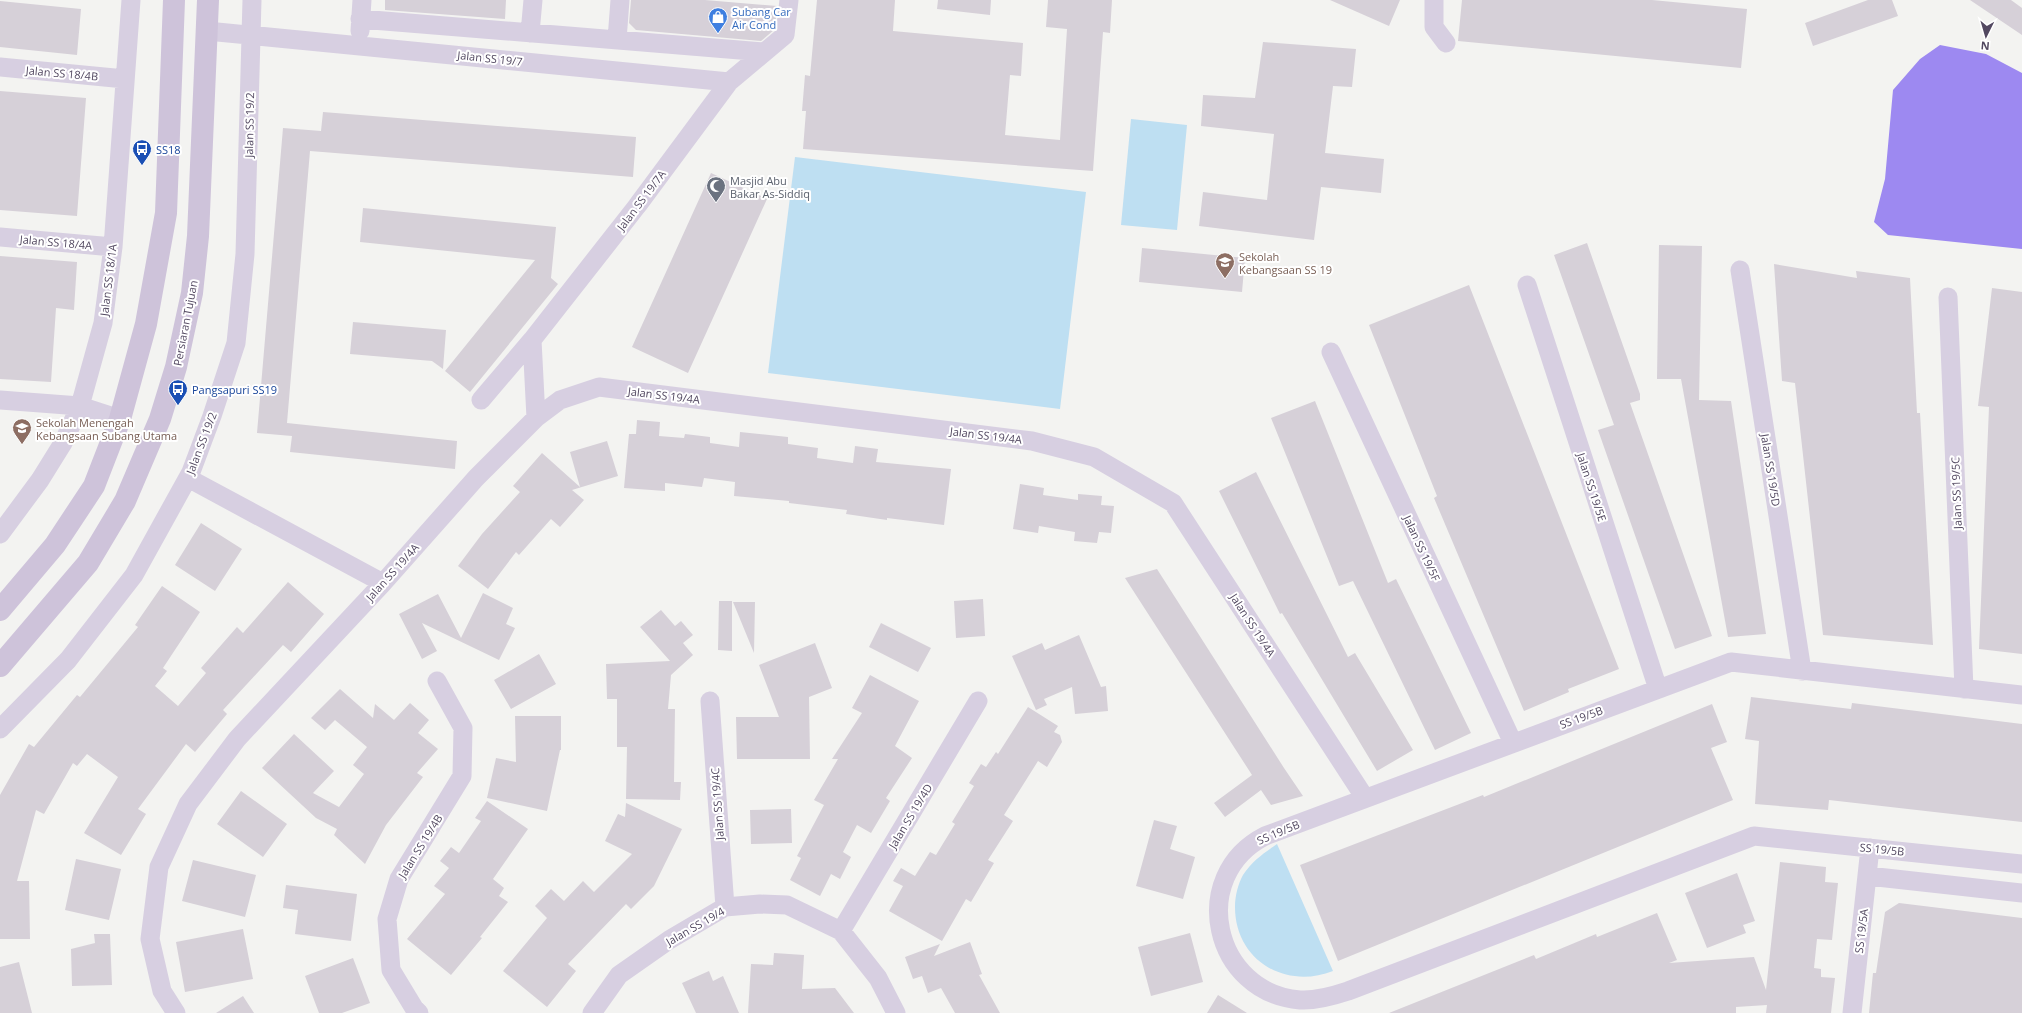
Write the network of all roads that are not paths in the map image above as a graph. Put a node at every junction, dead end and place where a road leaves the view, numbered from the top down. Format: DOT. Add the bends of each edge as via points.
graph roads {
  1 [pos="131,0"];
  2 [pos="174,0"];
  3 [pos="208,0"];
  4 [pos="252,0"];
  5 [pos="362,0"];
  6 [pos="533,0"];
  7 [pos="620,0"];
  8 [pos="789,0"];
  9 [pos="1434,0"];
  10 [pos="360,19"];
  11 [pos="207,31"];
  12 [pos="530,33"];
  13 [pos="250,36"];
  14 [pos="617,40"];
  15 [pos="1446,43"];
  16 [pos="359,46"];
  17 [pos="764,52"];
  18 [pos="0,68"];
  19 [pos="125,79"];
  20 [pos="729,82"];
  21 [pos="0,236"];
  22 [pos="112,247"];
  23 [pos="1740,270"];
  24 [pos="1527,285"];
  25 [pos="1948,297"];
  26 [pos="532,340"];
  27 [pos="1332,352"];
  28 [pos="0,400"];
  29 [pos="481,400"];
  30 [pos="80,406"];
  31 [pos="536,418"];
  32 [pos="120,419"];
  33 [pos="188,478"];
  34 [pos="0,534"];
  35 [pos="383,583"];
  36 [pos="0,610"];
  37 [pos="0,666"];
  38 [pos="1802,671"];
  39 [pos="437,681"];
  40 [pos="1658,689"];
  41 [pos="1964,689"];
  42 [pos="2022,695"];
  43 [pos="710,701"];
  44 [pos="978,701"];
  45 [pos="0,729"];
  46 [pos="1513,743"];
  47 [pos="1365,798"];
  48 [pos="1870,848"];
  49 [pos="2022,864"];
  50 [pos="1868,876"];
  51 [pos="2022,893"];
  52 [pos="725,907"];
  53 [pos="841,931"];
  54 [pos="176,1013"];
  55 [pos="419,1013"];
  56 [pos="592,1013"];
  57 [pos="896,1013"];
  58 [pos="1852,1013"];
  1 -- 19 [label="street, Jalan SS 18/1A"];
  2 -- 32 [label="main road" via="166,213 146,324"];
  3 -- 11 [label="main road, Persiaran Tujuan"];
  4 -- 13 [label="street, Jalan SS 19/2"];
  5 -- 10 [label="street"];
  6 -- 12 [label="street"];
  7 -- 14 [label="street"];
  8 -- 17 [label="street, Jalan SS 19/7A" via="785,35"];
  9 -- 15 [label="street" via="1434,27"];
  10 -- 12 [label="street"];
  10 -- 16 [label="street"];
  11 -- 13 [label="street, Jalan SS 19/7"];
  11 -- 37 [label="main road, Persiaran Tujuan" via="198,236 192,293 176,367 162,412 125,502 88,563"];
  12 -- 14 [label="street"];
  13 -- 16 [label="street, Jalan SS 19/7"];
  13 -- 33 [label="street, Jalan SS 19/2" via="245,254 236,343"];
  14 -- 17 [label="street"];
  16 -- 20 [label="street, Jalan SS 19/7"];
  17 -- 20 [label="street, Jalan SS 19/7A"];
  18 -- 19 [label="street, Jalan SS 18/4B"];
  19 -- 22 [label="street, Jalan SS 18/1A"];
  20 -- 26 [label="street, Jalan SS 19/7A" via="637,206"];
  21 -- 22 [label="street, Jalan SS 18/4A"];
  22 -- 30 [label="street, Jalan SS 18/1A" via="103,323"];
  23 -- 38 [label="street, Jalan SS 19/5D"];
  24 -- 40 [label="street, Jalan SS 19/5E"];
  25 -- 41 [label="street, Jalan SS 19/5C"];
  26 -- 29 [label="street, Jalan SS 19/7A"];
  26 -- 31 [label="street"];
  27 -- 46 [label="street, Jalan SS 19/5F"];
  28 -- 30 [label="street"];
  30 -- 32 [label="street"];
  30 -- 34 [label="street, Jalan SS 18/1A" via="63,443 40,480"];
  31 -- 35 [label="street, Jalan SS 19/4A" via="476,478"];
  31 -- 47 [label="street, Jalan SS 19/4A" via="560,400 600,387 1032,441 1094,457 1173,503"];
  32 -- 36 [label="main road" via="94,486 55,545"];
  33 -- 35 [label="street"];
  33 -- 45 [label="street, Jalan SS 19/2" via="134,575 68,660"];
  35 -- 54 [label="street, Jalan SS 19/4A" via="237,739 188,804 159,868 150,939 162,991"];
  38 -- 40 [label="street, SS 19/5B" via="1731,662"];
  38 -- 41 [label="street, SS 19/5B"];
  39 -- 55 [label="street, Jalan SS 19/4B" via="463,728 462,776 399,879 387,919 391,970"];
  40 -- 46 [label="street, SS 19/5B"];
  41 -- 42 [label="street, SS 19/5B"];
  43 -- 52 [label="street, Jalan SS 19/4C"];
  44 -- 53 [label="street, Jalan SS 19/4D"];
  46 -- 47 [label="street, SS 19/5B"];
  47 -- 48 [label="street, SS 19/5B" via="1250,844 1236,858 1225,879 1219,900 1218,918 1223,941 1248,978 1266,990 1283,997 1301,1000 1328,997 1754,836"];
  48 -- 49 [label="street, SS 19/5B"];
  48 -- 50 [label="street, SS 19/5A"];
  50 -- 51 [label="street"];
  50 -- 58 [label="street, SS 19/5A"];
  52 -- 53 [label="street, Jalan SS 19/4" via="787,905"];
  52 -- 56 [label="street, Jalan SS 19/4" via="669,940 619,975"];
  53 -- 57 [label="street, Jalan SS 19/4" via="878,978"];
}
